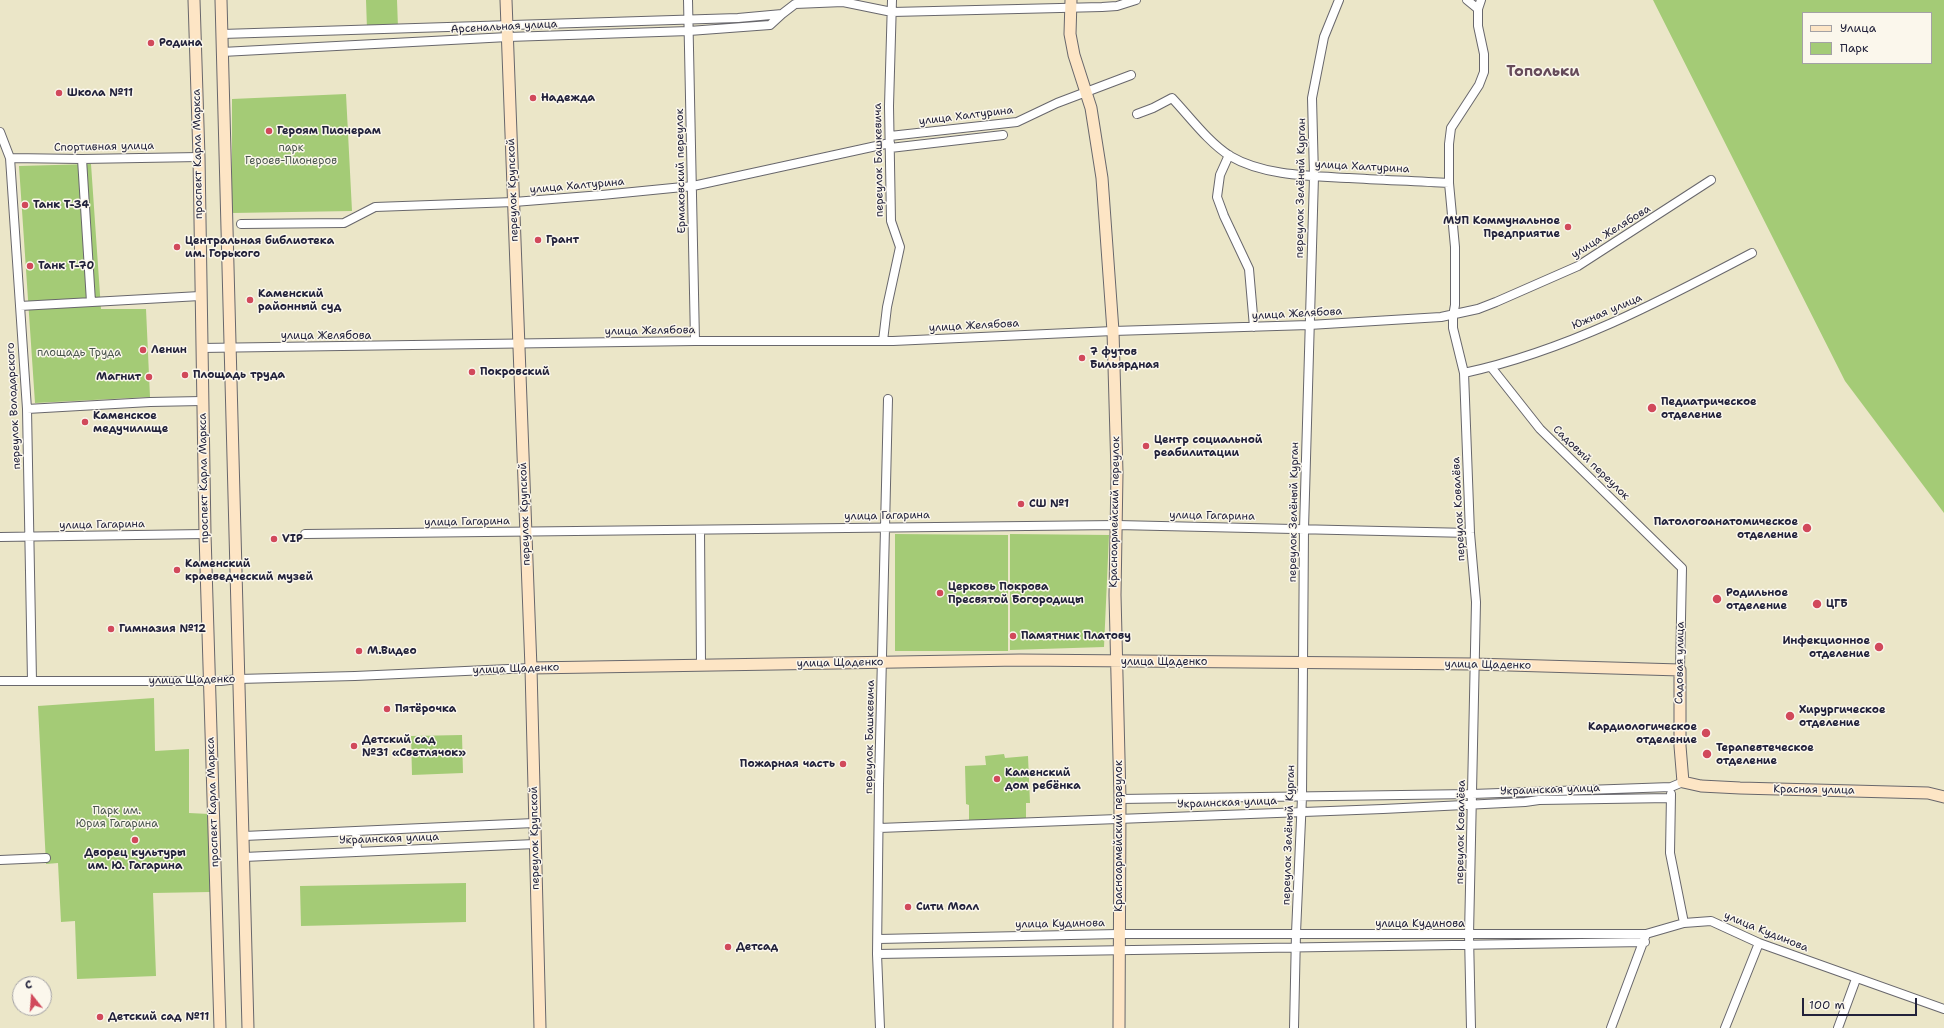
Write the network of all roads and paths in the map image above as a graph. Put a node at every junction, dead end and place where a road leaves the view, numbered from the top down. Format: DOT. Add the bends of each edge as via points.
graph roads {
  1 [pos="194,0"];
  2 [pos="221,0"];
  3 [pos="506,0"];
  4 [pos="688,0"];
  5 [pos="892,0"];
  6 [pos="1136,0"];
  7 [pos="1339,0"];
  8 [pos="1467,0"];
  9 [pos="1481,0"];
  10 [pos="1070,4"];
  11 [pos="1478,10"];
  12 [pos="892,12"];
  13 [pos="782,14"];
  14 [pos="688,19"];
  15 [pos="508,24"];
  16 [pos="689,31"];
  17 [pos="222,34"];
  18 [pos="508,37"];
  19 [pos="222,52"];
  20 [pos="1131,75"];
  21 [pos="1086,92"];
  22 [pos="1137,114"];
  23 [pos="0,132"];
  24 [pos="1003,135"];
  25 [pos="0,137"];
  26 [pos="890,142"];
  27 [pos="1229,155"];
  28 [pos="199,157"];
  29 [pos="10,158"];
  30 [pos="82,159"];
  31 [pos="1314,176"];
  32 [pos="1711,180"];
  33 [pos="1449,182"];
  34 [pos="693,186"];
  35 [pos="514,202"];
  36 [pos="241,224"];
  37 [pos="1752,253"];
  38 [pos="200,296"];
  39 [pos="91,302"];
  40 [pos="20,306"];
  41 [pos="1453,316"];
  42 [pos="1309,325"];
  43 [pos="1254,327"];
  44 [pos="1113,331"];
  45 [pos="695,341"];
  46 [pos="883,341"];
  47 [pos="518,344"];
  48 [pos="231,347"];
  49 [pos="202,348"];
  50 [pos="1491,367"];
  51 [pos="1464,373"];
  52 [pos="888,399"];
  53 [pos="202,402"];
  54 [pos="27,409"];
  55 [pos="1117,525"];
  56 [pos="883,527"];
  57 [pos="1304,529"];
  58 [pos="700,530"];
  59 [pos="525,531"];
  60 [pos="1470,533"];
  61 [pos="205,534"];
  62 [pos="305,534"];
  63 [pos="31,537"];
  64 [pos="0,538"];
  65 [pos="1682,568"];
  66 [pos="882,662"];
  67 [pos="1115,662"];
  68 [pos="1304,662"];
  69 [pos="701,664"];
  70 [pos="1474,664"];
  71 [pos="531,668"];
  72 [pos="1680,670"];
  73 [pos="238,679"];
  74 [pos="0,681"];
  75 [pos="32,681"];
  76 [pos="209,681"];
  77 [pos="1683,782"];
  78 [pos="1671,787"];
  79 [pos="1472,794"];
  80 [pos="1302,797"];
  81 [pos="1944,797"];
  82 [pos="1671,798"];
  83 [pos="1120,799"];
  84 [pos="1472,805"];
  85 [pos="1301,811"];
  86 [pos="1120,819"];
  87 [pos="534,824"];
  88 [pos="879,828"];
  89 [pos="356,831"];
  90 [pos="244,836"];
  91 [pos="535,844"];
  92 [pos="357,851"];
  93 [pos="244,857"];
  94 [pos="46,858"];
  95 [pos="0,860"];
  96 [pos="1684,923"];
  97 [pos="1118,934"];
  98 [pos="1296,934"];
  99 [pos="1469,935"];
  100 [pos="1645,938"];
  101 [pos="878,939"];
  102 [pos="1759,943"];
  103 [pos="1471,945"];
  104 [pos="1296,947"];
  105 [pos="1118,949"];
  106 [pos="877,954"];
  107 [pos="1856,979"];
  108 [pos="1944,1009"];
  109 [pos="220,1028"];
  110 [pos="248,1028"];
  111 [pos="540,1028"];
  112 [pos="880,1028"];
  113 [pos="1119,1028"];
  114 [pos="1294,1028"];
  115 [pos="1471,1028"];
  116 [pos="1611,1028"];
  117 [pos="1725,1028"];
  118 [pos="1838,1028"];
  1 -- 28 [label="street, проспект Карла Маркса"];
  2 -- 17 [label="street"];
  3 -- 15 [label="street, переулок Крупской"];
  4 -- 14 [label="street, Ермаковский переулок"];
  5 -- 12 [label="street, переулок Башкевича"];
  6 -- 10 [label="street, Арсенальная улица" via="1118,6"];
  7 -- 31 [label="street, переулок Зелёный Курган" via="1324,37 1312,98"];
  8 -- 11 [label="street"];
  9 -- 11 [label="street, переулок Ковалёва"];
  10 -- 12 [label="street, Арсенальная улица"];
  10 -- 21 [label="street, Красноармейский переулок" via="1070,34"];
  11 -- 33 [label="street, переулок Ковалёва" via="1484,72 1479,85 1451,128"];
  12 -- 13 [label="street, Арсенальная улица" via="843,2 795,4"];
  12 -- 26 [label="street, переулок Башкевича"];
  13 -- 14 [label="street, Арсенальная улица"];
  13 -- 16 [label="street, Арсенальная улица" via="770,25"];
  14 -- 15 [label="street, Арсенальная улица"];
  14 -- 16 [label="street, Ермаковский переулок"];
  15 -- 17 [label="street, Арсенальная улица"];
  15 -- 18 [label="street, переулок Крупской"];
  16 -- 18 [label="street, Арсенальная улица"];
  16 -- 34 [label="street, Ермаковский переулок"];
  17 -- 19 [label="street"];
  18 -- 19 [label="street, Арсенальная улица"];
  18 -- 35 [label="street, переулок Крупской"];
  19 -- 48 [label="street"];
  20 -- 21 [label="street, улица Халтурина"];
  21 -- 26 [label="street, улица Халтурина" via="1017,122"];
  21 -- 44 [label="street, Красноармейский переулок" via="1102,178"];
  22 -- 27 [label="street, улица Халтурина" via="1172,98 1196,125"];
  23 -- 25 [label="street, переулок Володарского"];
  24 -- 26 [label="street"];
  25 -- 29 [label="street, переулок Володарского"];
  26 -- 34 [label="street, улица Халтурина"];
  26 -- 46 [label="street, переулок Башкевича" via="891,221 900,246 887,307"];
  27 -- 31 [label="street, улица Халтурина" via="1253,166"];
  27 -- 43 [label="street" via="1220,175 1217,197 1249,269"];
  28 -- 30 [label="street, Спортивная улица"];
  28 -- 38 [label="street, проспект Карла Маркса"];
  29 -- 30 [label="street, Спортивная улица"];
  29 -- 40 [label="street, переулок Володарского"];
  30 -- 39 [label="street"];
  31 -- 33 [label="street, улица Халтурина"];
  31 -- 42 [label="street, переулок Зелёный Курган"];
  32 -- 41 [label="street, улица Желябова" via="1578,266 1496,302"];
  33 -- 41 [label="street, переулок Ковалёва" via="1455,247"];
  34 -- 35 [label="street, улица Халтурина"];
  34 -- 45 [label="street, Ермаковский переулок"];
  35 -- 36 [label="street, улица Халтурина" via="376,207 344,223"];
  35 -- 47 [label="street, переулок Крупской"];
  37 -- 50 [label="street, Южная улица" via="1656,304 1614,323 1517,360"];
  38 -- 39 [label="street"];
  38 -- 49 [label="street, проспект Карла Маркса"];
  39 -- 40 [label="street"];
  40 -- 54 [label="street, переулок Володарского"];
  41 -- 42 [label="street, улица Желябова"];
  41 -- 51 [label="street, переулок Ковалёва"];
  42 -- 43 [label="street, улица Желябова"];
  42 -- 57 [label="street, переулок Зелёный Курган"];
  43 -- 44 [label="street, улица Желябова"];
  44 -- 46 [label="street, улица Желябова"];
  44 -- 55 [label="street, Красноармейский переулок"];
  45 -- 46 [label="street, улица Желябова"];
  45 -- 47 [label="street, улица Желябова"];
  47 -- 48 [label="street, улица Желябова"];
  47 -- 59 [label="street, переулок Крупской"];
  48 -- 49 [label="street, улица Желябова"];
  48 -- 73 [label="street"];
  49 -- 53 [label="street, проспект Карла Маркса"];
  50 -- 51 [label="street, Южная улица"];
  50 -- 65 [label="street, Садовый переулок" via="1540,429"];
  51 -- 60 [label="street, переулок Ковалёва"];
  52 -- 56 [label="street, переулок Башкевича"];
  53 -- 54 [label="street" via="150,402"];
  53 -- 61 [label="street, проспект Карла Маркса"];
  54 -- 63 [label="street, переулок Володарского"];
  55 -- 56 [label="street, улица Гагарина"];
  55 -- 57 [label="street, улица Гагарина"];
  55 -- 67 [label="street, Красноармейский переулок"];
  56 -- 58 [label="street, улица Гагарина"];
  56 -- 66 [label="street, переулок Башкевича"];
  57 -- 60 [label="street, улица Гагарина"];
  57 -- 68 [label="street, переулок Зелёный Курган"];
  58 -- 59 [label="street, улица Гагарина"];
  58 -- 69 [label="street"];
  59 -- 62 [label="street, улица Гагарина"];
  59 -- 71 [label="street, переулок Крупской"];
  60 -- 70 [label="street, переулок Ковалёва" via="1476,602"];
  61 -- 63 [label="street, улица Гагарина"];
  61 -- 76 [label="street, проспект Карла Маркса"];
  63 -- 64 [label="street, улица Гагарина"];
  63 -- 75 [label="street, переулок Володарского"];
  65 -- 72 [label="street, Садовая улица"];
  66 -- 67 [label="street, улица Щаденко"];
  66 -- 69 [label="street, улица Щаденко"];
  66 -- 88 [label="street, переулок Башкевича"];
  67 -- 68 [label="street, улица Щаденко"];
  67 -- 83 [label="street, Красноармейский переулок"];
  68 -- 70 [label="street, улица Щаденко"];
  68 -- 80 [label="street, переулок Зелёный Курган"];
  69 -- 71 [label="street, улица Щаденко"];
  70 -- 72 [label="street, улица Щаденко"];
  70 -- 79 [label="street, переулок Ковалёва"];
  71 -- 73 [label="street, улица Щаденко"];
  71 -- 87 [label="street, переулок Крупской"];
  72 -- 77 [label="street, Садовая улица" via="1680,746"];
  73 -- 76 [label="street, улица Щаденко"];
  73 -- 90 [label="street"];
  74 -- 75 [label="street, улица Щаденко"];
  75 -- 76 [label="street, улица Щаденко"];
  76 -- 109 [label="street, проспект Карла Маркса"];
  77 -- 78 [label="street, Украинская улица"];
  77 -- 81 [label="street, Красная улица" via="1719,788 1928,793"];
  78 -- 79 [label="street, Украинская улица"];
  78 -- 82 [label="street"];
  79 -- 80 [label="street, Украинская улица"];
  79 -- 84 [label="street, переулок Ковалёва"];
  80 -- 83 [label="street, Украинская улица"];
  80 -- 85 [label="street, переулок Зелёный Курган"];
  82 -- 84 [label="street, Украинская улица" via="1539,800"];
  82 -- 96 [label="street" via="1670,853"];
  83 -- 86 [label="street, Красноармейский переулок"];
  84 -- 85 [label="street, Украинская улица"];
  84 -- 99 [label="street, переулок Ковалёва"];
  85 -- 86 [label="street, Украинская улица"];
  85 -- 98 [label="street, переулок Зелёный Курган"];
  86 -- 88 [label="street, Украинская улица"];
  86 -- 97 [label="street, Красноармейский переулок"];
  87 -- 89 [label="street, Украинская улица"];
  87 -- 91 [label="street, переулок Крупской"];
  88 -- 101 [label="street, переулок Башкевича"];
  89 -- 90 [label="street, Украинская улица"];
  89 -- 92 [label="street"];
  90 -- 93 [label="street"];
  91 -- 92 [label="street, Украинская улица"];
  91 -- 111 [label="street, переулок Крупской"];
  92 -- 93 [label="street, Украинская улица"];
  93 -- 110 [label="street"];
  94 -- 95 [label="street"];
  96 -- 100 [label="street, улица Кудинова"];
  96 -- 102 [label="street, улица Кудинова" via="1711,921"];
  97 -- 98 [label="street, улица Кудинова"];
  97 -- 101 [label="street, улица Кудинова"];
  97 -- 105 [label="street, Красноармейский переулок"];
  98 -- 99 [label="street, улица Кудинова"];
  98 -- 104 [label="street, переулок Зелёный Курган"];
  99 -- 100 [label="street, улица Кудинова"];
  99 -- 103 [label="street, переулок Ковалёва"];
  100 -- 103 [label="street, улица Кудинова"];
  100 -- 116 [label="street"];
  101 -- 106 [label="street, переулок Башкевича"];
  102 -- 107 [label="street, улица Кудинова"];
  102 -- 117 [label="street"];
  103 -- 104 [label="street, улица Кудинова"];
  103 -- 115 [label="street, переулок Ковалёва"];
  104 -- 105 [label="street, улица Кудинова"];
  104 -- 114 [label="street, переулок Зелёный Курган"];
  105 -- 106 [label="street, улица Кудинова"];
  105 -- 113 [label="street, Красноармейский переулок"];
  106 -- 112 [label="street, переулок Башкевича"];
  107 -- 108 [label="street, улица Кудинова"];
  107 -- 118 [label="street"];
}
